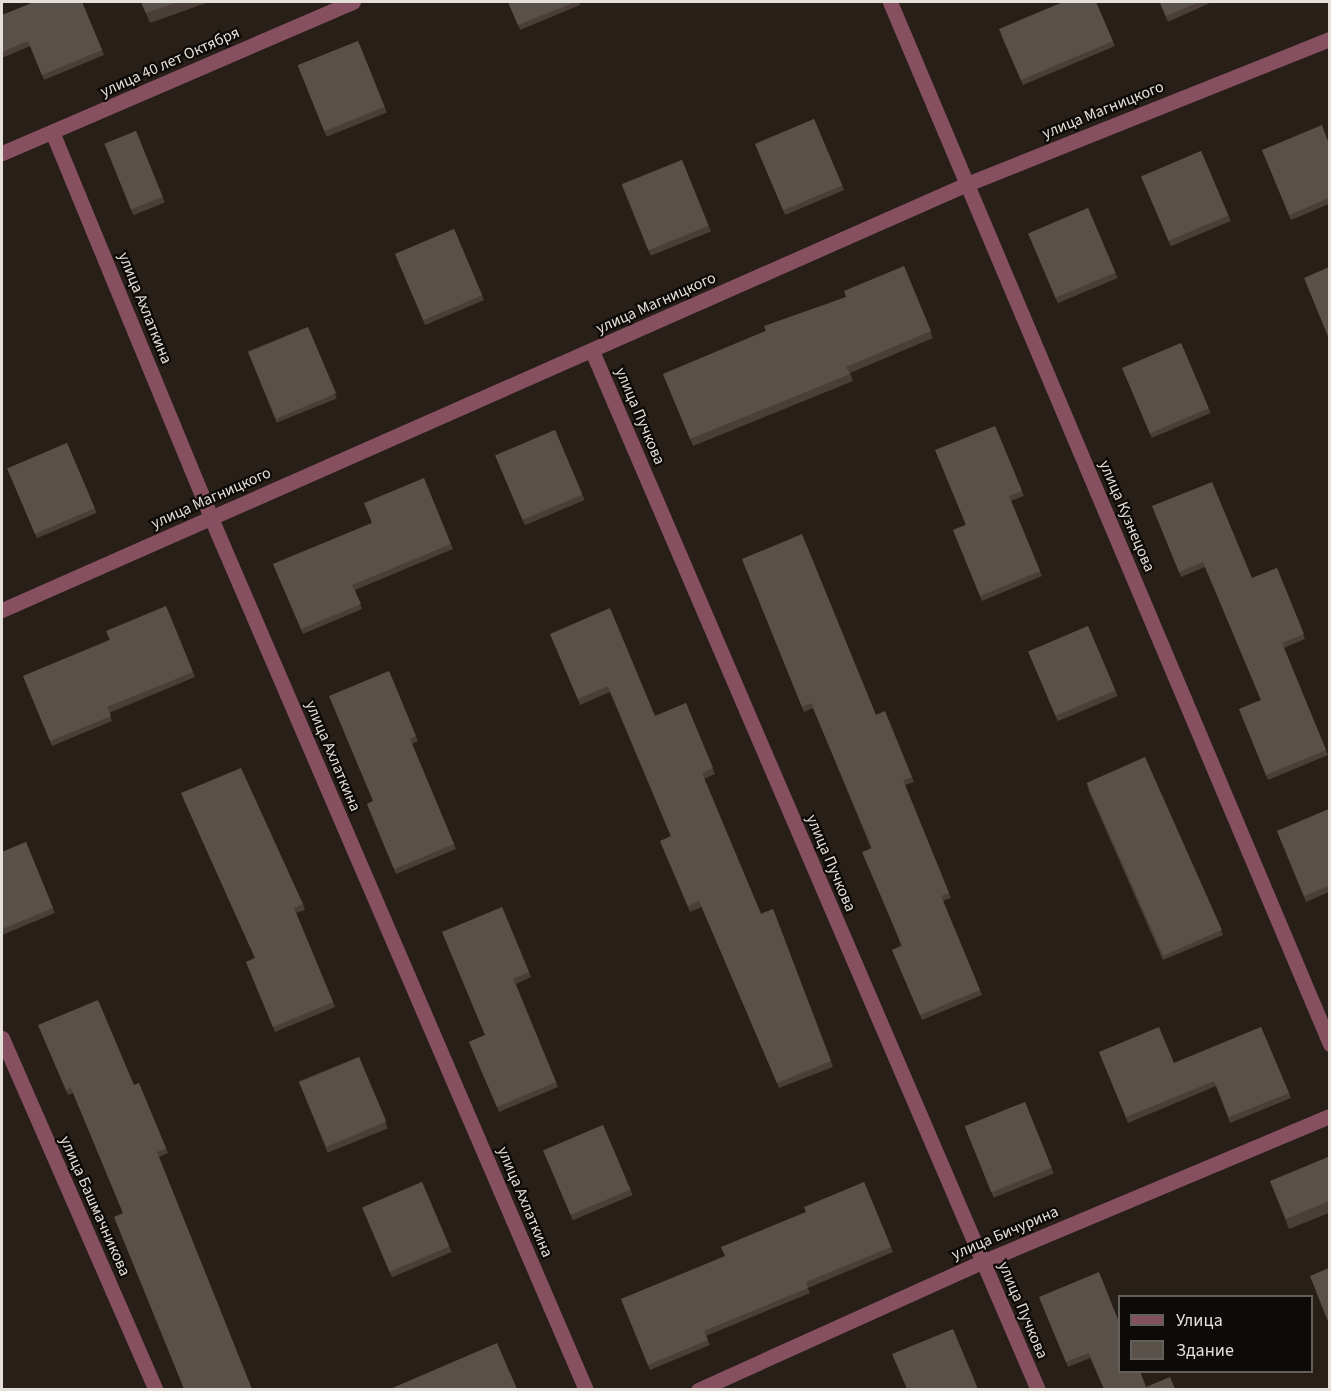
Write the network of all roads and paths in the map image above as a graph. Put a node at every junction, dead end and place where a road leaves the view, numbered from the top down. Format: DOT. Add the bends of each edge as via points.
graph roads {
  1 [pos="353,2"];
  2 [pos="890,2"];
  3 [pos="1329,39"];
  4 [pos="53,134"];
  5 [pos="2,153"];
  6 [pos="967,184"];
  7 [pos="592,351"];
  8 [pos="211,518"];
  9 [pos="2,610"];
  10 [pos="2,1038"];
  11 [pos="1329,1044"];
  12 [pos="1329,1116"];
  13 [pos="982,1262"];
  14 [pos="156,1389"];
  15 [pos="586,1389"];
  16 [pos="698,1389"];
  17 [pos="1038,1389"];
  1 -- 4 [label="street, улица 40 лет Октября"];
  2 -- 6 [label="street, улица Кузнецова"];
  3 -- 6 [label="street, улица Магницкого"];
  4 -- 5 [label="street, улица 40 лет Октября"];
  4 -- 8 [label="street, улица Ахлаткина"];
  6 -- 7 [label="street, улица Магницкого"];
  6 -- 11 [label="street, улица Кузнецова"];
  7 -- 8 [label="street, улица Магницкого"];
  7 -- 13 [label="street, улица Пучкова"];
  8 -- 9 [label="street, улица Магницкого"];
  8 -- 15 [label="street, улица Ахлаткина"];
  10 -- 14 [label="street, улица Башмачникова"];
  12 -- 13 [label="street, улица Бичурина"];
  13 -- 16 [label="street, улица Бичурина"];
  13 -- 17 [label="street, улица Пучкова"];
}
